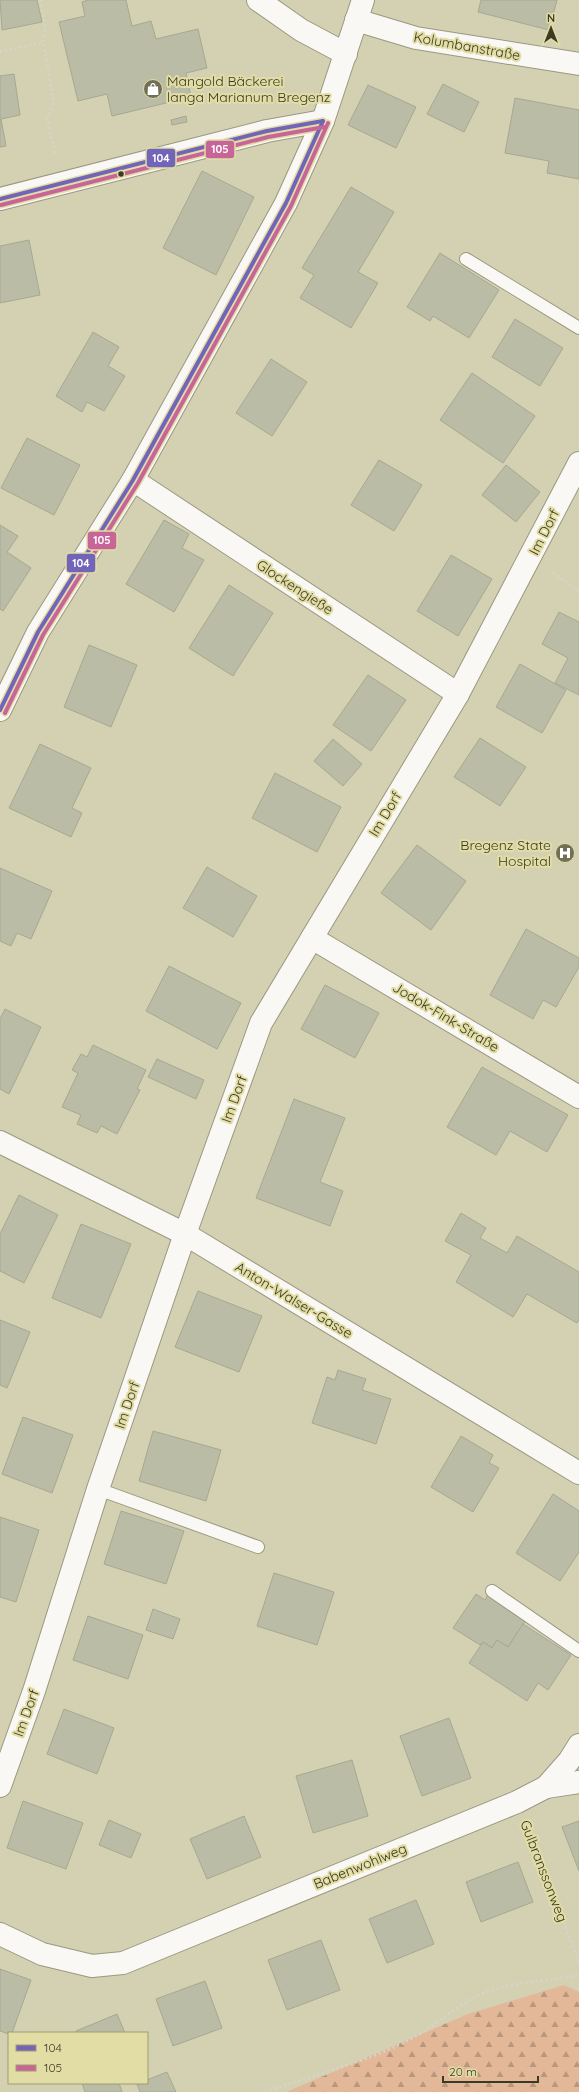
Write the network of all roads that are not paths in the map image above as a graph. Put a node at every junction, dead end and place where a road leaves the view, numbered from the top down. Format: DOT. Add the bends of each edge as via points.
graph roads {
  1 [pos="258,0"];
  2 [pos="363,0"];
  3 [pos="356,20"];
  4 [pos="346,54"];
  5 [pos="579,64"];
  6 [pos="323,121"];
  7 [pos="0,199"];
  8 [pos="466,259"];
  9 [pos="579,328"];
  10 [pos="579,463"];
  11 [pos="133,480"];
  12 [pos="458,694"];
  13 [pos="0,710"];
  14 [pos="312,938"];
  15 [pos="579,1097"];
  16 [pos="0,1142"];
  17 [pos="185,1234"];
  18 [pos="579,1473"];
  19 [pos="98,1490"];
  20 [pos="258,1547"];
  21 [pos="492,1591"];
  22 [pos="579,1651"];
  23 [pos="579,1745"];
  24 [pos="579,1782"];
  25 [pos="0,1786"];
  26 [pos="546,1787"];
  27 [pos="0,1934"];
  1 -- 4 [label="street" via="301,30"];
  2 -- 3 [label="street"];
  3 -- 4 [label="street"];
  3 -- 5 [label="street, Kolumbanstraße" via="416,38"];
  4 -- 6 [label="street"];
  6 -- 7 [label="street" via="267,131"];
  6 -- 11 [label="street" via="286,203"];
  8 -- 9 [label="lane"];
  10 -- 12 [label="street, Im Dorf"];
  11 -- 12 [label="street, Glockengieße"];
  11 -- 13 [label="street" via="38,632"];
  12 -- 14 [label="street, Im Dorf"];
  14 -- 15 [label="street, Jodok-Fink-Straße"];
  14 -- 17 [label="street, Im Dorf" via="261,1023"];
  16 -- 17 [label="street, Anton-Walser-Gasse"];
  17 -- 18 [label="street, Anton-Walser-Gasse"];
  17 -- 19 [label="street, Im Dorf"];
  19 -- 20 [label="lane"];
  19 -- 25 [label="street, Im Dorf" via="34,1691"];
  21 -- 22 [label="lane"];
  23 -- 26 [label="street, Babenwohlweg" via="569,1761"];
  24 -- 26 [label="street"];
  26 -- 27 [label="street, Babenwohlweg" via="517,1802 123,1963 92,1966 42,1954"];
}
